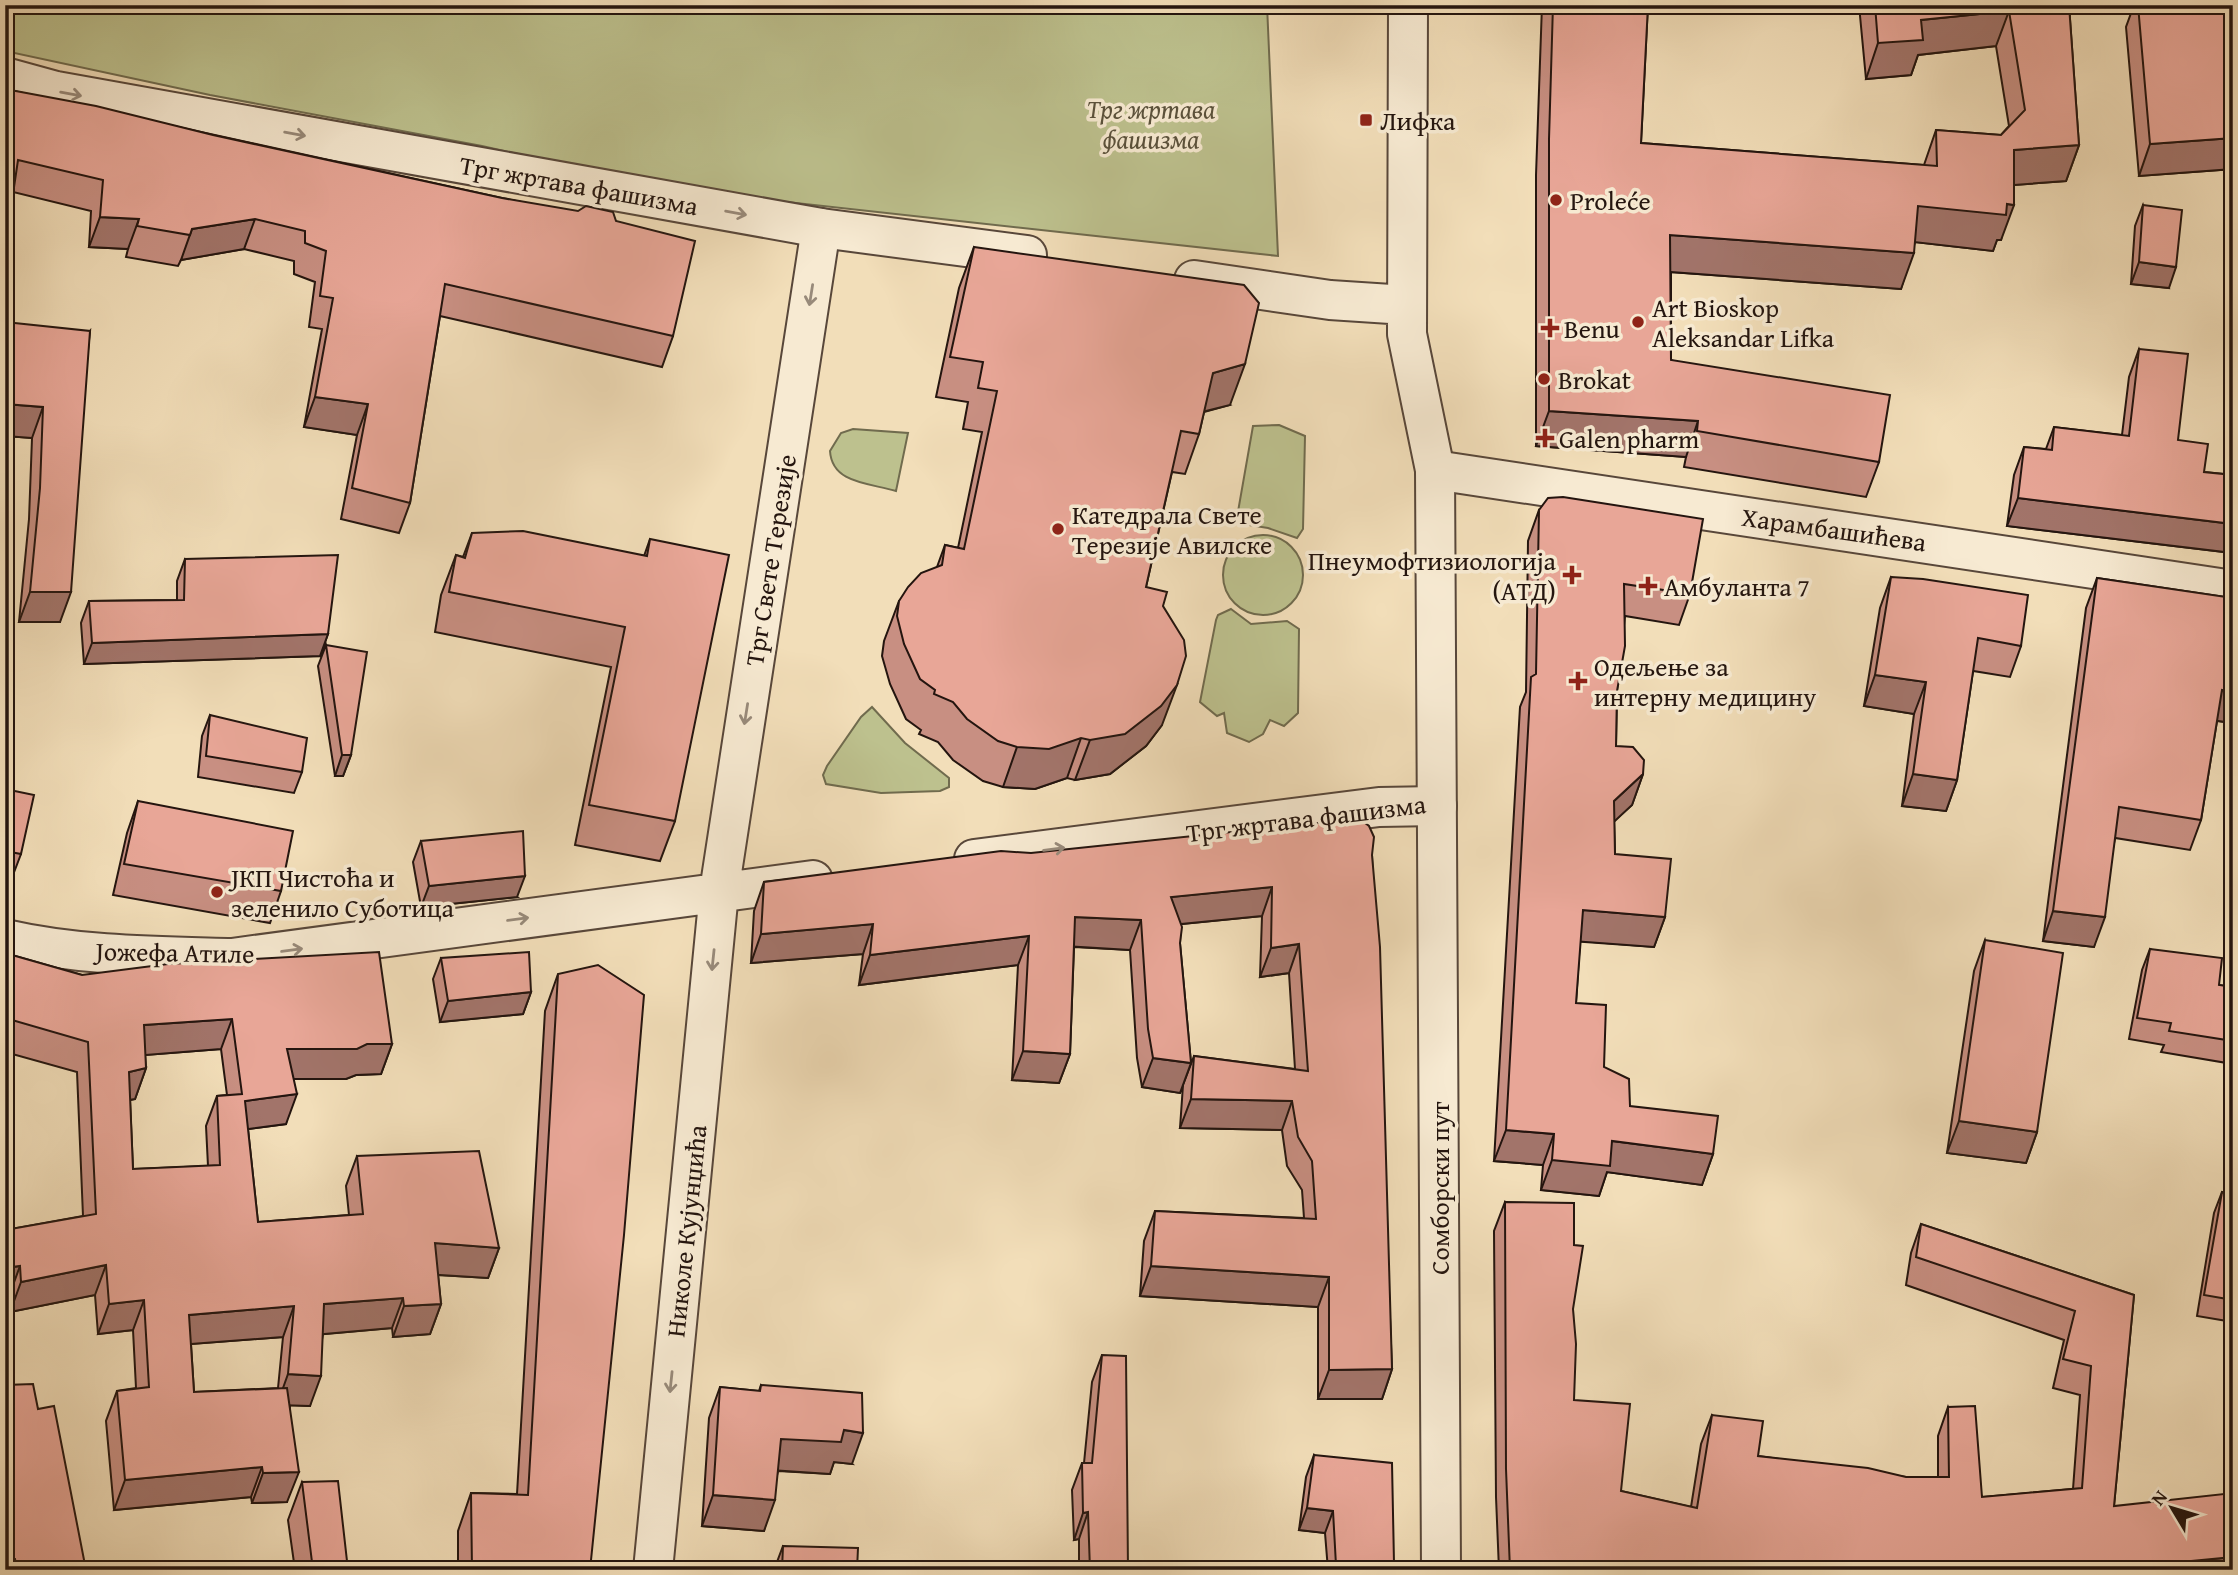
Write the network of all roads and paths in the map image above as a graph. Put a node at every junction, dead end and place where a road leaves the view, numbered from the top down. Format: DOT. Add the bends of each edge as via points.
graph roads {
  1 [pos="1408,5"];
  2 [pos="5,76"];
  3 [pos="821,228"];
  4 [pos="1068,261"];
  5 [pos="1163,275"];
  6 [pos="1406,304"];
  7 [pos="1435,470"];
  8 [pos="2233,590"];
  9 [pos="1437,806"];
  10 [pos="944,863"];
  11 [pos="849,875"];
  12 [pos="719,892"];
  13 [pos="5,939"];
  14 [pos="653,1570"];
  15 [pos="1441,1570"];
  1 -- 6 [label="street, Трг жртава фашизма"];
  2 -- 3 [label="street, Трг жртава фашизма, one-way" via="56,91"];
  3 -- 4 [label="street, Трг жртава фашизма"];
  3 -- 12 [label="street, Трг Свете Терезије, one-way"];
  5 -- 6 [label="street" via="1330,300"];
  6 -- 7 [label="street, Трг жртава фашизма" via="1407,334"];
  7 -- 8 [label="street, Харамбашићева"];
  7 -- 9 [label="street, Трг жртава фашизма"];
  10 -- 9 [label="street, Трг жртава фашизма, one-way" via="1379,807"];
  9 -- 15 [label="street, Сомборски пут"];
  11 -- 12 [label="street"];
  13 -- 12 [label="street, Јожефа Атиле, one-way" via="136,956 232,958"];
  12 -- 14 [label="street, Николе Кујунџића, one-way"];
}
